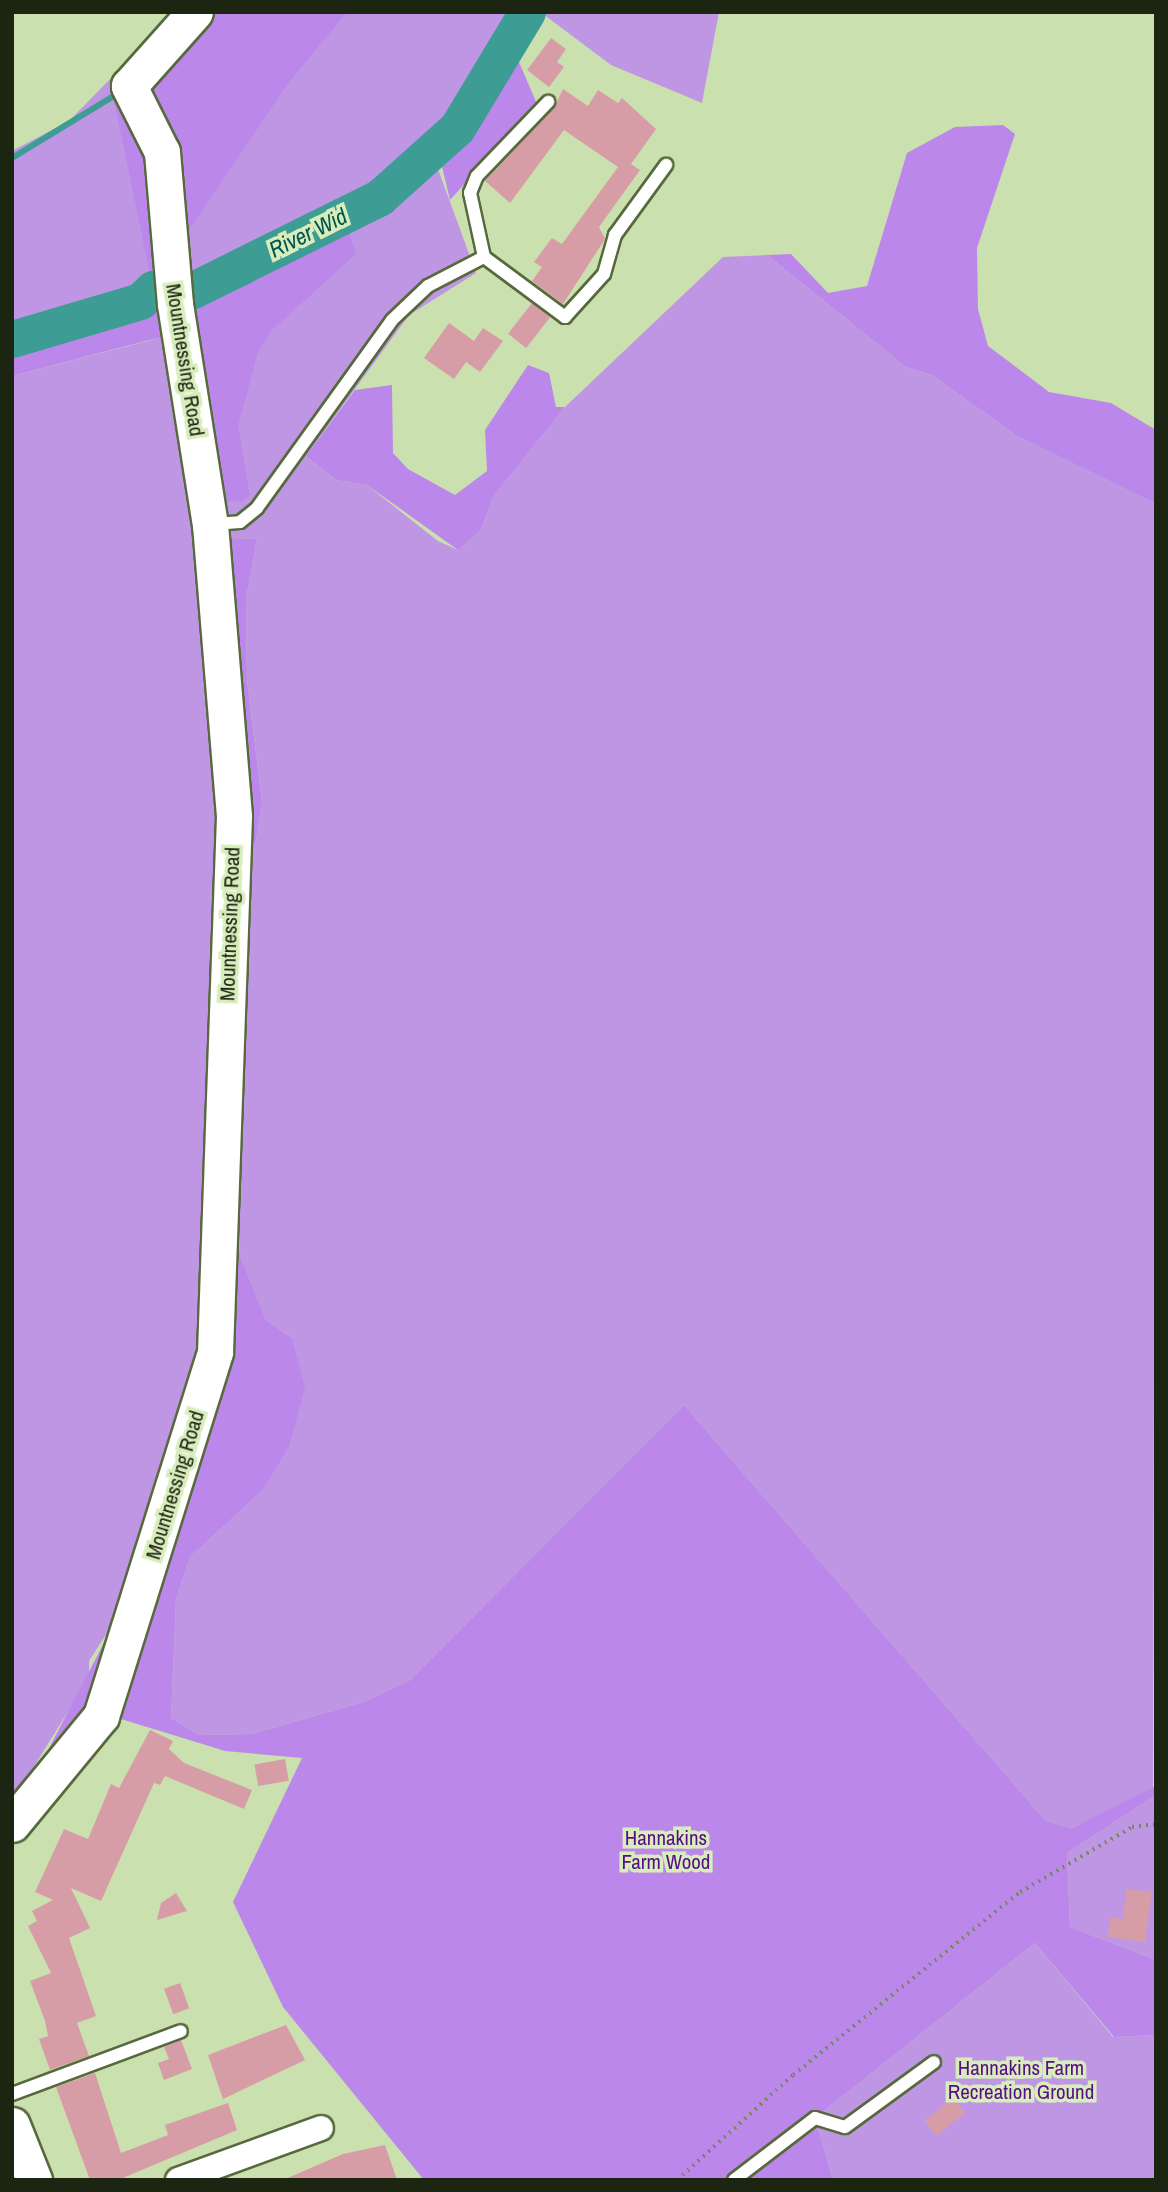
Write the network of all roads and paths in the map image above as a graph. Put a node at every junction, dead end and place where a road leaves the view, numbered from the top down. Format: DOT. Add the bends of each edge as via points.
graph roads {
  1 [pos="195,12"];
  2 [pos="548,102"];
  3 [pos="666,165"];
  4 [pos="484,257"];
  5 [pos="209,525"];
  6 [pos="12,1824"];
  7 [pos="1156,1824"];
  8 [pos="181,2031"];
  9 [pos="934,2062"];
  10 [pos="12,2094"];
  11 [pos="12,2125"];
  12 [pos="321,2128"];
  13 [pos="34,2180"];
  14 [pos="178,2180"];
  15 [pos="677,2180"];
  16 [pos="734,2180"];
  1 -- 5 [label="street, Mountnessing Road" via="129,86 162,152 175,303"];
  2 -- 4 [label="lane" via="477,176 470,193"];
  3 -- 4 [label="lane" via="615,234 604,274 565,317"];
  4 -- 5 [label="lane" via="428,286 392,320 257,508 240,522"];
  5 -- 6 [label="street, Mountnessing Road" via="234,816 215,1352 102,1716"];
  7 -- 15 [label="path" via="1132,1827 1020,1892 793,2075"];
  8 -- 10 [label="lane"];
  9 -- 16 [label="lane" via="845,2127 815,2118"];
  11 -- 13 [label="street"];
  12 -- 14 [label="street"];
}
